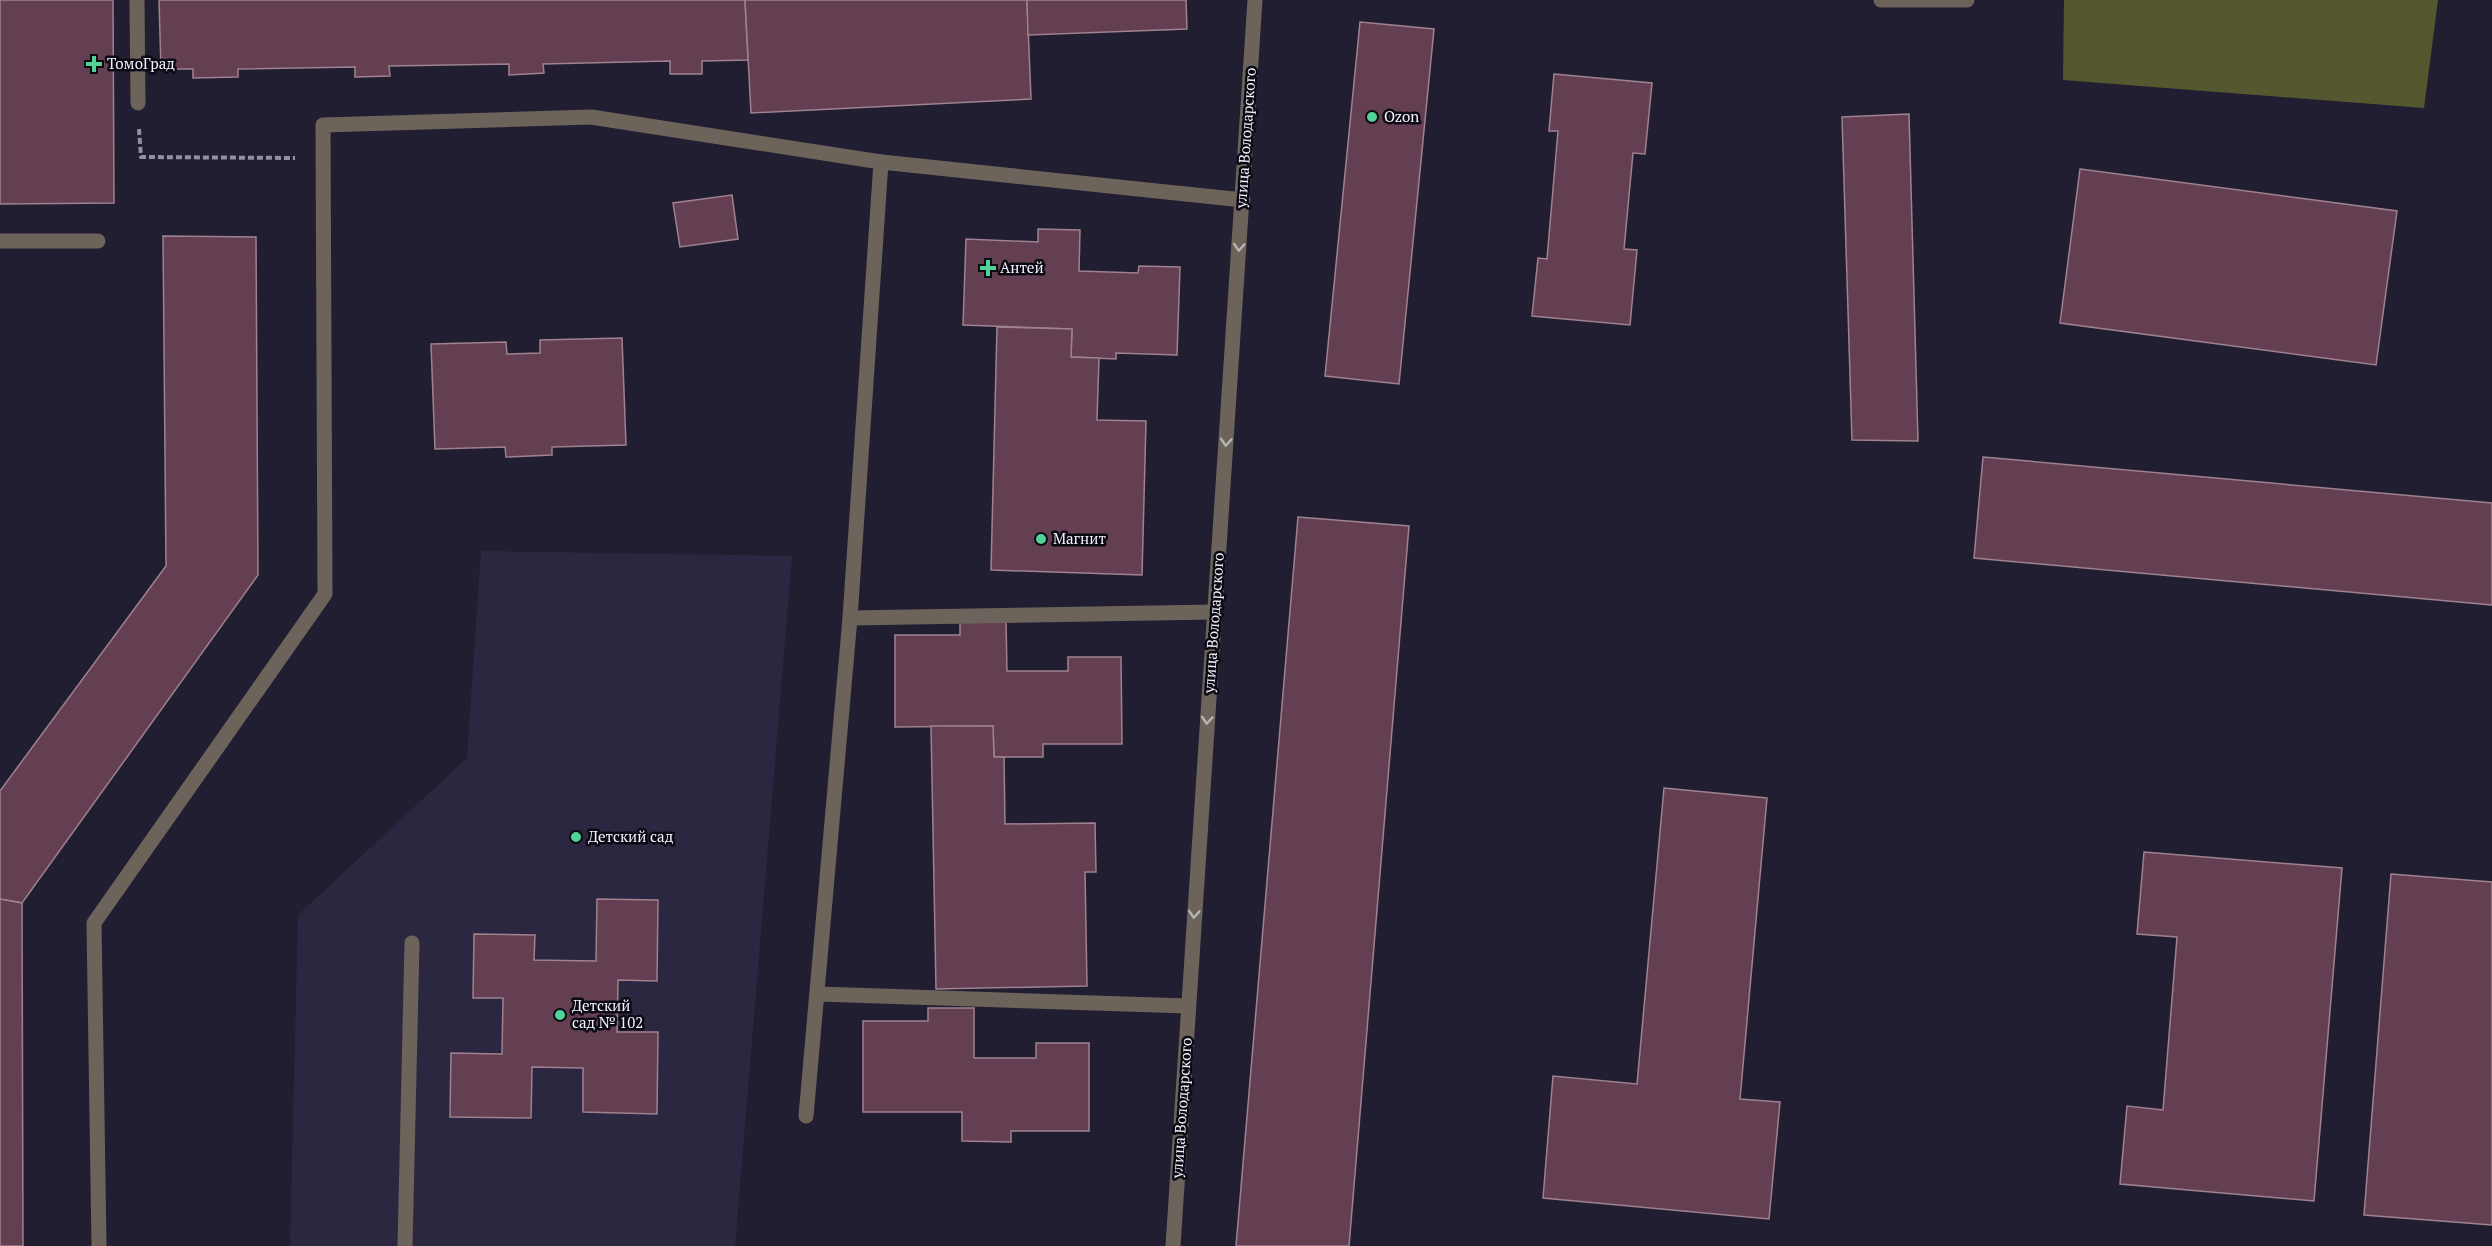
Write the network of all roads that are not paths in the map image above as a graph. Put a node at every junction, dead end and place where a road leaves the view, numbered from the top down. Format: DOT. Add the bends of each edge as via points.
graph roads {
  1 [pos="137,0"];
  2 [pos="1255,0"];
  3 [pos="1881,0"];
  4 [pos="1967,0"];
  5 [pos="138,103"];
  6 [pos="881,162"];
  7 [pos="1243,200"];
  8 [pos="98,241"];
  9 [pos="0,242"];
  10 [pos="1214,612"];
  11 [pos="850,618"];
  12 [pos="412,943"];
  13 [pos="818,994"];
  14 [pos="1188,1006"];
  15 [pos="806,1116"];
  16 [pos="99,1246"];
  17 [pos="405,1246"];
  18 [pos="1173,1246"];
  1 -- 5 [label="street"];
  2 -- 7 [label="street, улица Володарского"];
  3 -- 4 [label="street"];
  6 -- 7 [label="street"];
  6 -- 11 [label="street"];
  6 -- 16 [label="street" via="591,117 323,125 325,594 94,923"];
  7 -- 10 [label="street, улица Володарского, one-way"];
  8 -- 9 [label="street"];
  10 -- 11 [label="street"];
  10 -- 14 [label="street, улица Володарского, one-way"];
  11 -- 13 [label="street"];
  12 -- 17 [label="street"];
  13 -- 14 [label="street"];
  13 -- 15 [label="street"];
  14 -- 18 [label="street, улица Володарского"];
}
